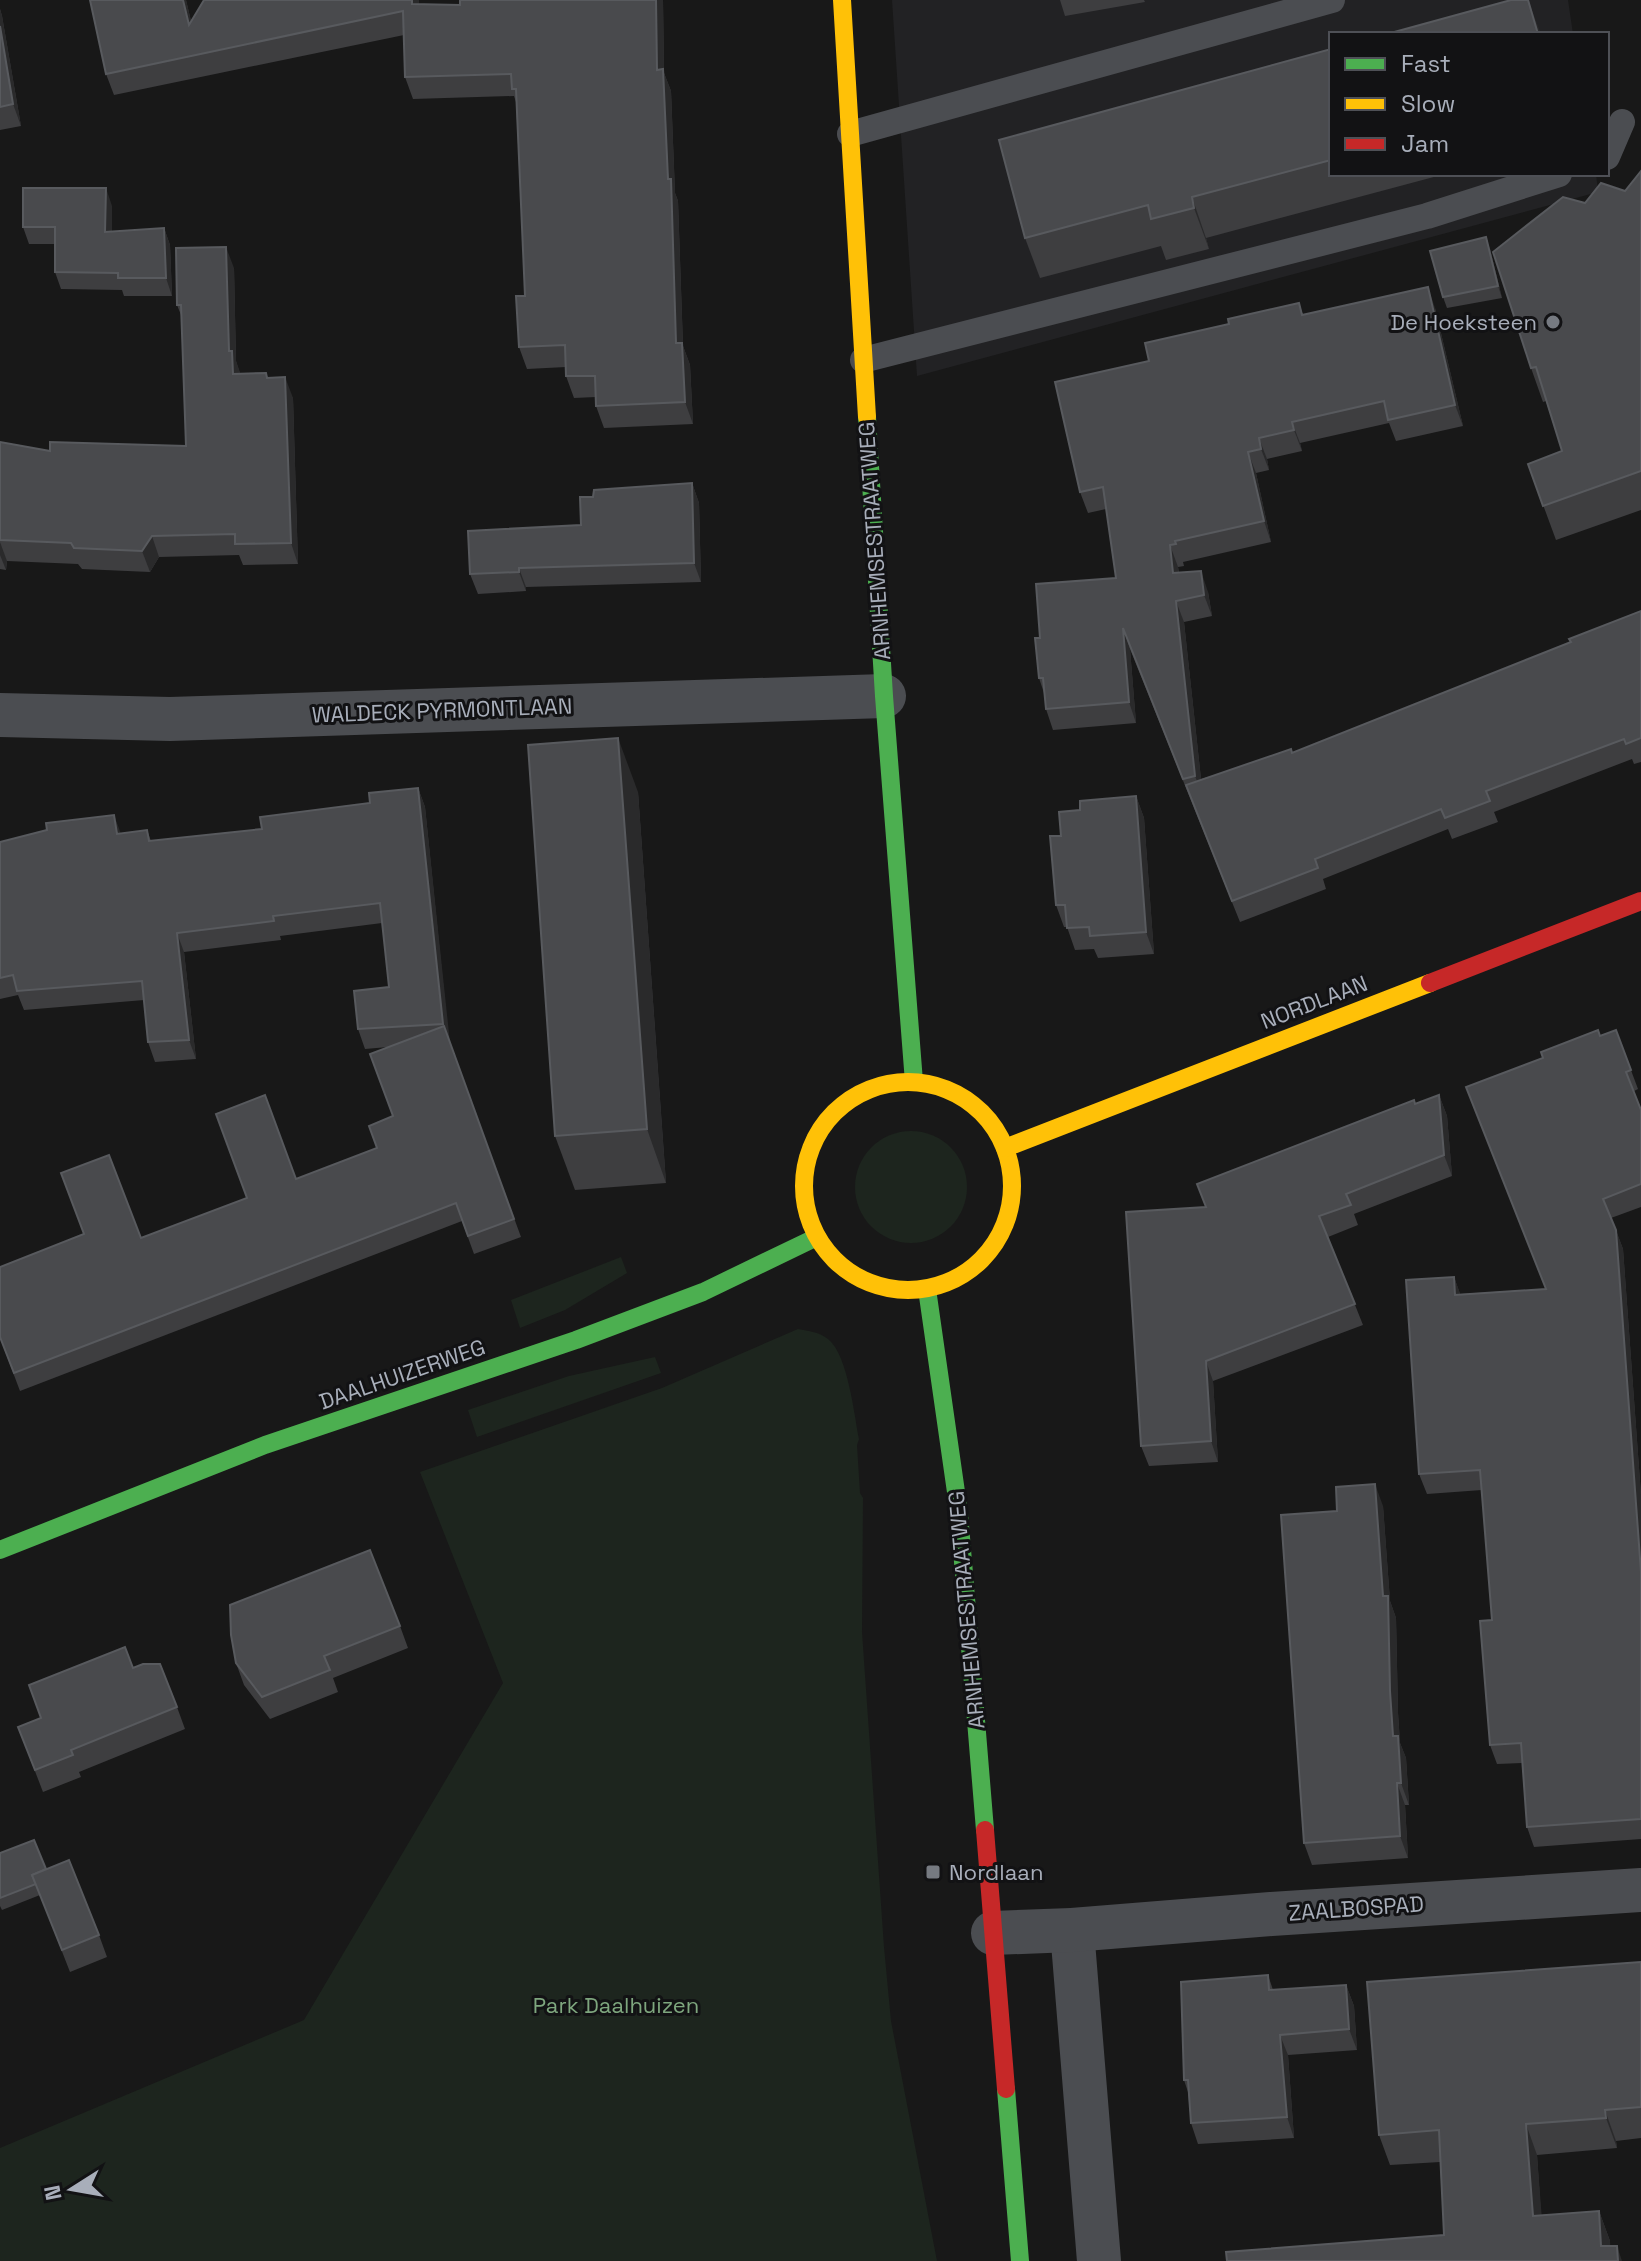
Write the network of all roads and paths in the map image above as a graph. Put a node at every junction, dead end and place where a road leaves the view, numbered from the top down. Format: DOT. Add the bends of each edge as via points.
graph roads {
  1 [pos="842,0"];
  2 [pos="1332,0"];
  3 [pos="1622,122"];
  4 [pos="850,134"];
  5 [pos="1609,152"];
  6 [pos="1553,176"];
  7 [pos="863,360"];
  8 [pos="884,696"];
  9 [pos="0,715"];
  10 [pos="1641,901"];
  11 [pos="914,1082"];
  12 [pos="1005,1148"];
  13 [pos="817,1237"];
  14 [pos="927,1289"];
  15 [pos="0,1550"];
  16 [pos="1641,1890"];
  17 [pos="1072,1930"];
  18 [pos="993,1933"];
  19 [pos="1020,2261"];
  20 [pos="1099,2261"];
  1 -- 4 [label="main road, ARNHEMSESTRAATWEG"];
  2 -- 4 [label="lane"];
  3 -- 5 [label="lane"];
  4 -- 7 [label="main road, ARNHEMSESTRAATWEG"];
  6 -- 7 [label="lane" via="1427,216"];
  7 -- 8 [label="main road, ARNHEMSESTRAATWEG"];
  8 -- 9 [label="street, WALDECK PYRMONTLAAN" via="170,719"];
  8 -- 11 [label="main road, ARNHEMSESTRAATWEG"];
  10 -- 12 [label="main road, NORDLAAN"];
  11 -- 12 [label="main road" via="943,1088 970,1102"];
  11 -- 13 [label="main road" via="861,1093 820,1131 804,1184"];
  12 -- 14 [label="main road" via="1012,1197 994,1246 953,1281"];
  13 -- 14 [label="main road" via="832,1257 871,1283"];
  13 -- 15 [label="main road, DAALHUIZERWEG" via="675,1303 265,1445"];
  14 -- 18 [label="main road, ARNHEMSESTRAATWEG" via="959,1513"];
  16 -- 17 [label="street, ZAALBOSPAD"];
  17 -- 18 [label="street"];
  17 -- 20 [label="street"];
  18 -- 19 [label="main road, ARNHEMSESTRAATWEG"];
}
